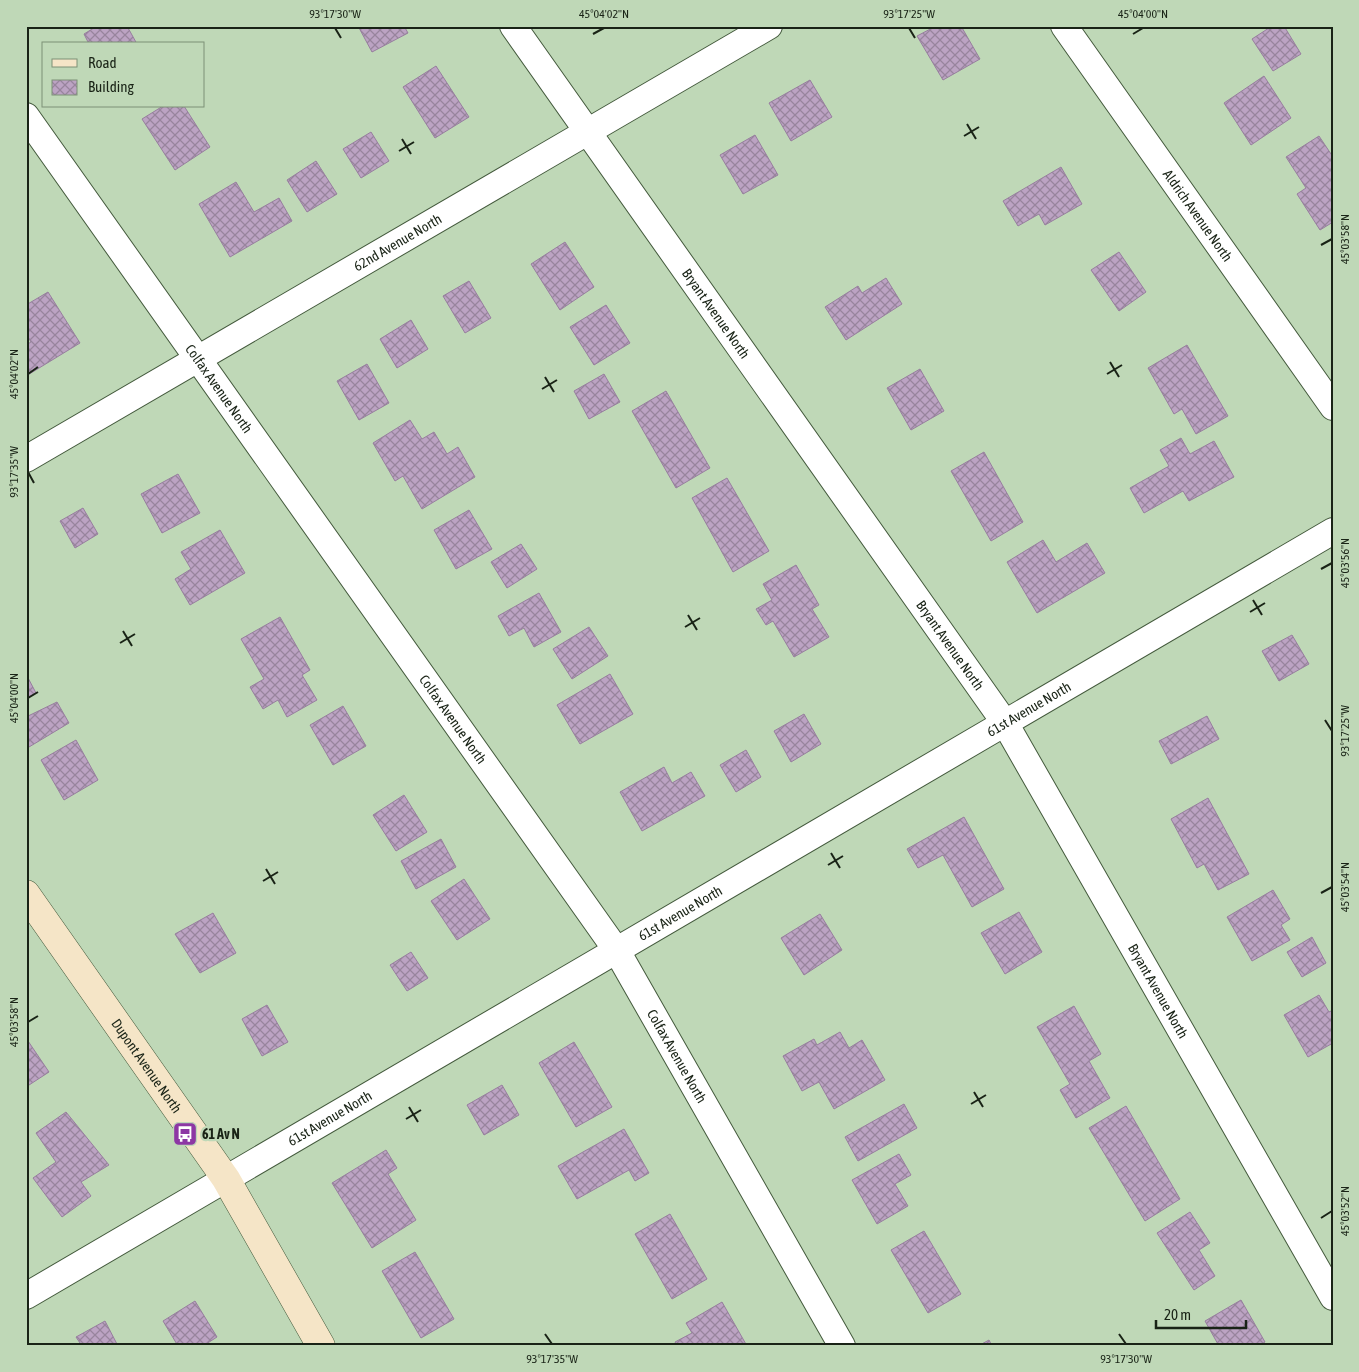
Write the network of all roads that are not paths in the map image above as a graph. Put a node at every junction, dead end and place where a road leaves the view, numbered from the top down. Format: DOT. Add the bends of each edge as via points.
graph roads {
  1 [pos="513,26"];
  2 [pos="769,26"];
  3 [pos="1064,26"];
  4 [pos="26,116"];
  5 [pos="588,132"];
  6 [pos="198,359"];
  7 [pos="1333,407"];
  8 [pos="26,459"];
  9 [pos="1333,531"];
  10 [pos="1005,723"];
  11 [pos="26,894"];
  12 [pos="617,951"];
  13 [pos="226,1179"];
  14 [pos="26,1296"];
  15 [pos="1333,1297"];
  16 [pos="321,1346"];
  17 [pos="842,1346"];
  1 -- 5 [label="street, Bryant Avenue North"];
  2 -- 5 [label="street, 62nd Avenue North"];
  3 -- 7 [label="street, Aldrich Avenue North"];
  4 -- 6 [label="street, Colfax Avenue North"];
  5 -- 6 [label="street, 62nd Avenue North"];
  5 -- 10 [label="street, Bryant Avenue North"];
  6 -- 8 [label="street, 62nd Avenue North"];
  6 -- 12 [label="street, Colfax Avenue North"];
  9 -- 10 [label="street, 61st Avenue North"];
  10 -- 12 [label="street, 61st Avenue North"];
  10 -- 15 [label="street, Bryant Avenue North"];
  11 -- 13 [label="street, Dupont Avenue North"];
  12 -- 13 [label="street, 61st Avenue North"];
  12 -- 17 [label="street, Colfax Avenue North"];
  13 -- 14 [label="street, 61st Avenue North"];
  13 -- 16 [label="street, Dupont Avenue North"];
}
